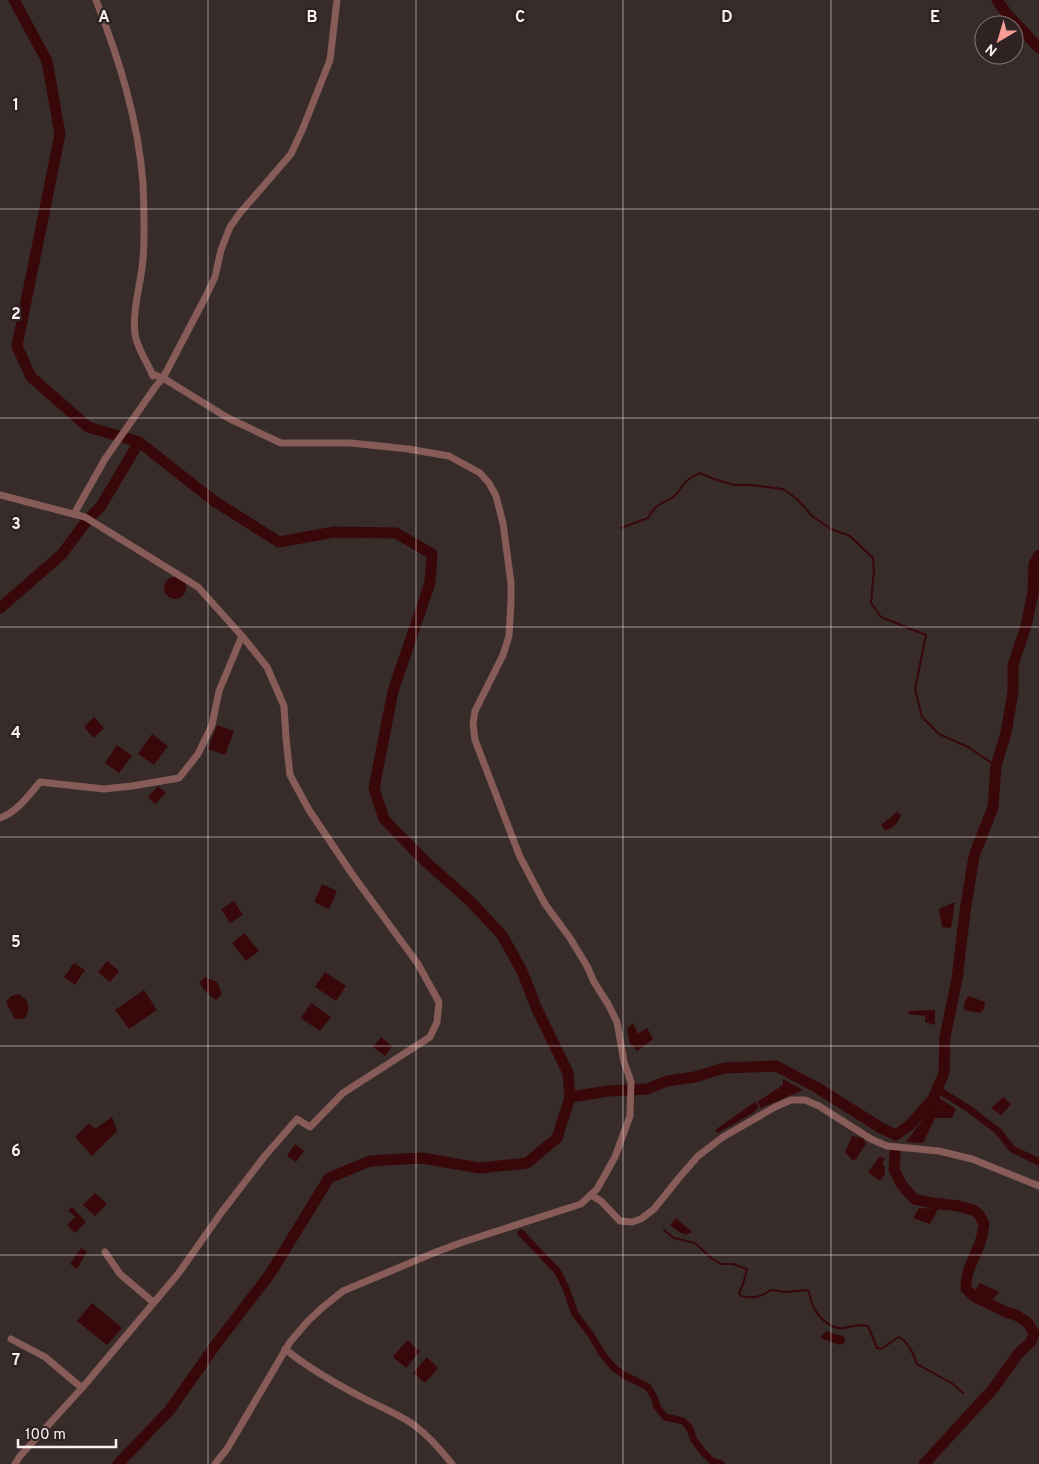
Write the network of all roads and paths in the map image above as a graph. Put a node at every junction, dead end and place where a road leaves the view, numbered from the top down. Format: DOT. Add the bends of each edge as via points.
graph roads {
  1 [pos="96,0"];
  2 [pos="337,0"];
  3 [pos="152,374"];
  4 [pos="163,378"];
  5 [pos="156,386"];
  6 [pos="0,495"];
  7 [pos="74,514"];
  8 [pos="242,636"];
  9 [pos="0,818"];
  10 [pos="1039,1186"];
  11 [pos="591,1195"];
  12 [pos="105,1252"];
  13 [pos="153,1302"];
  14 [pos="11,1339"];
  15 [pos="284,1350"];
  16 [pos="82,1388"];
  17 [pos="15,1464"];
  18 [pos="215,1464"];
  19 [pos="452,1464"];
  1 -- 3 [label="street" via="130,100 137,135 144,221 135,336"];
  2 -- 4 [label="street" via="330,60 303,128 291,154 230,227 215,277"];
  3 -- 4 [label="street"];
  3 -- 5 [label="street"];
  4 -- 5 [label="street"];
  4 -- 11 [label="street" via="228,418 281,443 351,443 449,456 480,473 496,496 511,583 509,636 475,711 475,740 520,857 617,1022 624,1062 632,1082 630,1116 615,1157"];
  5 -- 7 [label="street" via="105,459"];
  6 -- 7 [label="street"];
  7 -- 8 [label="street" via="85,517 198,587"];
  8 -- 9 [label="street" via="219,691 212,725 198,754 179,778 104,789 40,782 26,799"];
  8 -- 13 [label="street" via="267,668 284,706 290,775 308,810 418,964 439,1002 437,1022 430,1037 343,1093 310,1127 297,1119"];
  10 -- 11 [label="street" via="972,1159 939,1151 888,1146 819,1106 805,1100 791,1100 723,1137 698,1156 654,1209 640,1219 632,1222 620,1220"];
  11 -- 15 [label="street" via="581,1204 463,1242 344,1291 308,1321"];
  12 -- 13 [label="street" via="120,1274"];
  13 -- 16 [label="street"];
  14 -- 16 [label="street" via="45,1357"];
  15 -- 18 [label="street"];
  15 -- 19 [label="street" via="413,1424"];
  16 -- 17 [label="street"];
}
